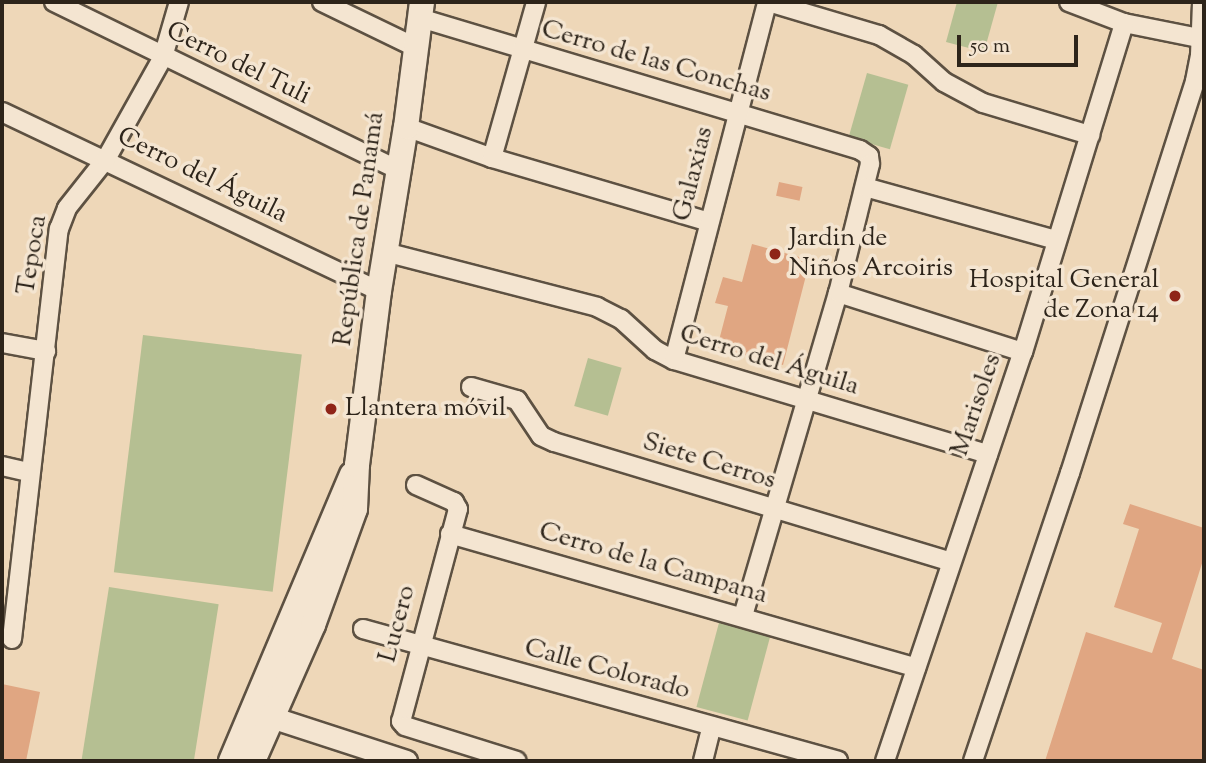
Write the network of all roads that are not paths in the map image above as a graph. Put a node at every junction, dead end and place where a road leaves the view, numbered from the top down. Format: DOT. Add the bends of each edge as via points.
graph roads {
  1 [pos="179,2"];
  2 [pos="322,2"];
  3 [pos="536,2"];
  4 [pos="768,2"];
  5 [pos="1069,2"];
  6 [pos="1202,2"];
  7 [pos="58,3"];
  8 [pos="421,10"];
  9 [pos="1124,23"];
  10 [pos="1202,39"];
  11 [pos="415,47"];
  12 [pos="523,50"];
  13 [pos="163,57"];
  14 [pos="2,112"];
  15 [pos="737,113"];
  16 [pos="406,127"];
  17 [pos="1090,135"];
  18 [pos="492,158"];
  19 [pos="106,159"];
  20 [pos="400,171"];
  21 [pos="865,187"];
  22 [pos="709,222"];
  23 [pos="1056,240"];
  24 [pos="385,251"];
  25 [pos="379,291"];
  26 [pos="838,293"];
  27 [pos="2,343"];
  28 [pos="46,351"];
  29 [pos="1023,352"];
  30 [pos="674,360"];
  31 [pos="471,387"];
  32 [pos="806,401"];
  33 [pos="988,454"];
  34 [pos="357,465"];
  35 [pos="2,466"];
  36 [pos="29,472"];
  37 [pos="416,485"];
  38 [pos="341,499"];
  39 [pos="774,509"];
  40 [pos="450,534"];
  41 [pos="951,562"];
  42 [pos="10,586"];
  43 [pos="743,616"];
  44 [pos="363,629"];
  45 [pos="12,639"];
  46 [pos="419,645"];
  47 [pos="916,668"];
  48 [pos="274,718"];
  49 [pos="712,726"];
  50 [pos="231,761"];
  51 [pos="241,761"];
  52 [pos="253,761"];
  53 [pos="406,761"];
  54 [pos="517,761"];
  55 [pos="703,761"];
  56 [pos="838,761"];
  57 [pos="885,761"];
  58 [pos="973,761"];
  1 -- 13 [label="street, Tepoca"];
  2 -- 11 [label="street"];
  3 -- 12 [label="street"];
  4 -- 15 [label="street, Galaxias"];
  4 -- 17 [label="street" via="879,35 914,55 944,82 983,103"];
  5 -- 9 [label="street"];
  6 -- 10 [label="street"];
  7 -- 13 [label="street, Cerro del Tuli"];
  8 -- 11 [label="main road, República de Panamá"];
  8 -- 12 [label="street, Cerro de las Conchas"];
  9 -- 10 [label="street"];
  9 -- 17 [label="street, Marisoles"];
  10 -- 58 [label="street" via="1195,80"];
  11 -- 16 [label="main road, República de Panamá"];
  12 -- 15 [label="street, Cerro de las Conchas"];
  12 -- 18 [label="street"];
  13 -- 19 [label="street, Tepoca"];
  13 -- 20 [label="street, Cerro del Tuli"];
  14 -- 19 [label="street, Cerro del Águila"];
  15 -- 21 [label="street, Cerro de las Conchas" via="860,150 869,156"];
  15 -- 22 [label="street, Galaxias"];
  16 -- 18 [label="street"];
  16 -- 20 [label="main road, República de Panamá"];
  17 -- 23 [label="street, Marisoles"];
  18 -- 22 [label="street"];
  19 -- 25 [label="street, Cerro del Águila"];
  19 -- 28 [label="street, Tepoca" via="62,217"];
  20 -- 24 [label="main road, República de Panamá"];
  21 -- 23 [label="street"];
  21 -- 26 [label="street"];
  22 -- 30 [label="street, Galaxias"];
  23 -- 29 [label="street, Marisoles"];
  24 -- 25 [label="main road, República de Panamá"];
  24 -- 30 [label="street, Cerro del Águila" via="611,312 655,350"];
  25 -- 34 [label="main road, República de Panamá"];
  26 -- 29 [label="street"];
  26 -- 32 [label="street"];
  27 -- 28 [label="street"];
  28 -- 36 [label="street, Tepoca"];
  29 -- 33 [label="street, Marisoles"];
  30 -- 32 [label="street, Cerro del Águila"];
  31 -- 39 [label="street, Siete Cerros" via="517,400 541,436 554,442"];
  32 -- 33 [label="street, Cerro del Águila"];
  32 -- 39 [label="street"];
  33 -- 41 [label="street, Marisoles"];
  34 -- 38 [label="main road, República de Panamá"];
  34 -- 48 [label="main road, República de Panamá" via="355,509"];
  35 -- 36 [label="street"];
  36 -- 42 [label="street, Tepoca"];
  37 -- 40 [label="street" via="457,504"];
  38 -- 48 [label="main road" via="335,543 270,701"];
  38 -- 50 [label="main road, República de Panamá"];
  39 -- 41 [label="street, Siete Cerros"];
  39 -- 43 [label="street"];
  40 -- 43 [label="street, Cerro de la Campana"];
  40 -- 46 [label="street, Lucero"];
  41 -- 47 [label="street, Marisoles"];
  42 -- 45 [label="street, Tepoca"];
  43 -- 47 [label="street, Cerro de la Campana"];
  44 -- 46 [label="street, Calle Colorado"];
  46 -- 49 [label="street, Calle Colorado"];
  46 -- 54 [label="street, Lucero" via="401,715 405,726"];
  47 -- 57 [label="street, Marisoles"];
  48 -- 51 [label="main road" via="259,723"];
  48 -- 52 [label="main road, República de Panamá"];
  48 -- 53 [label="street"];
  49 -- 55 [label="street"];
  49 -- 56 [label="street, Calle Colorado"];
}
